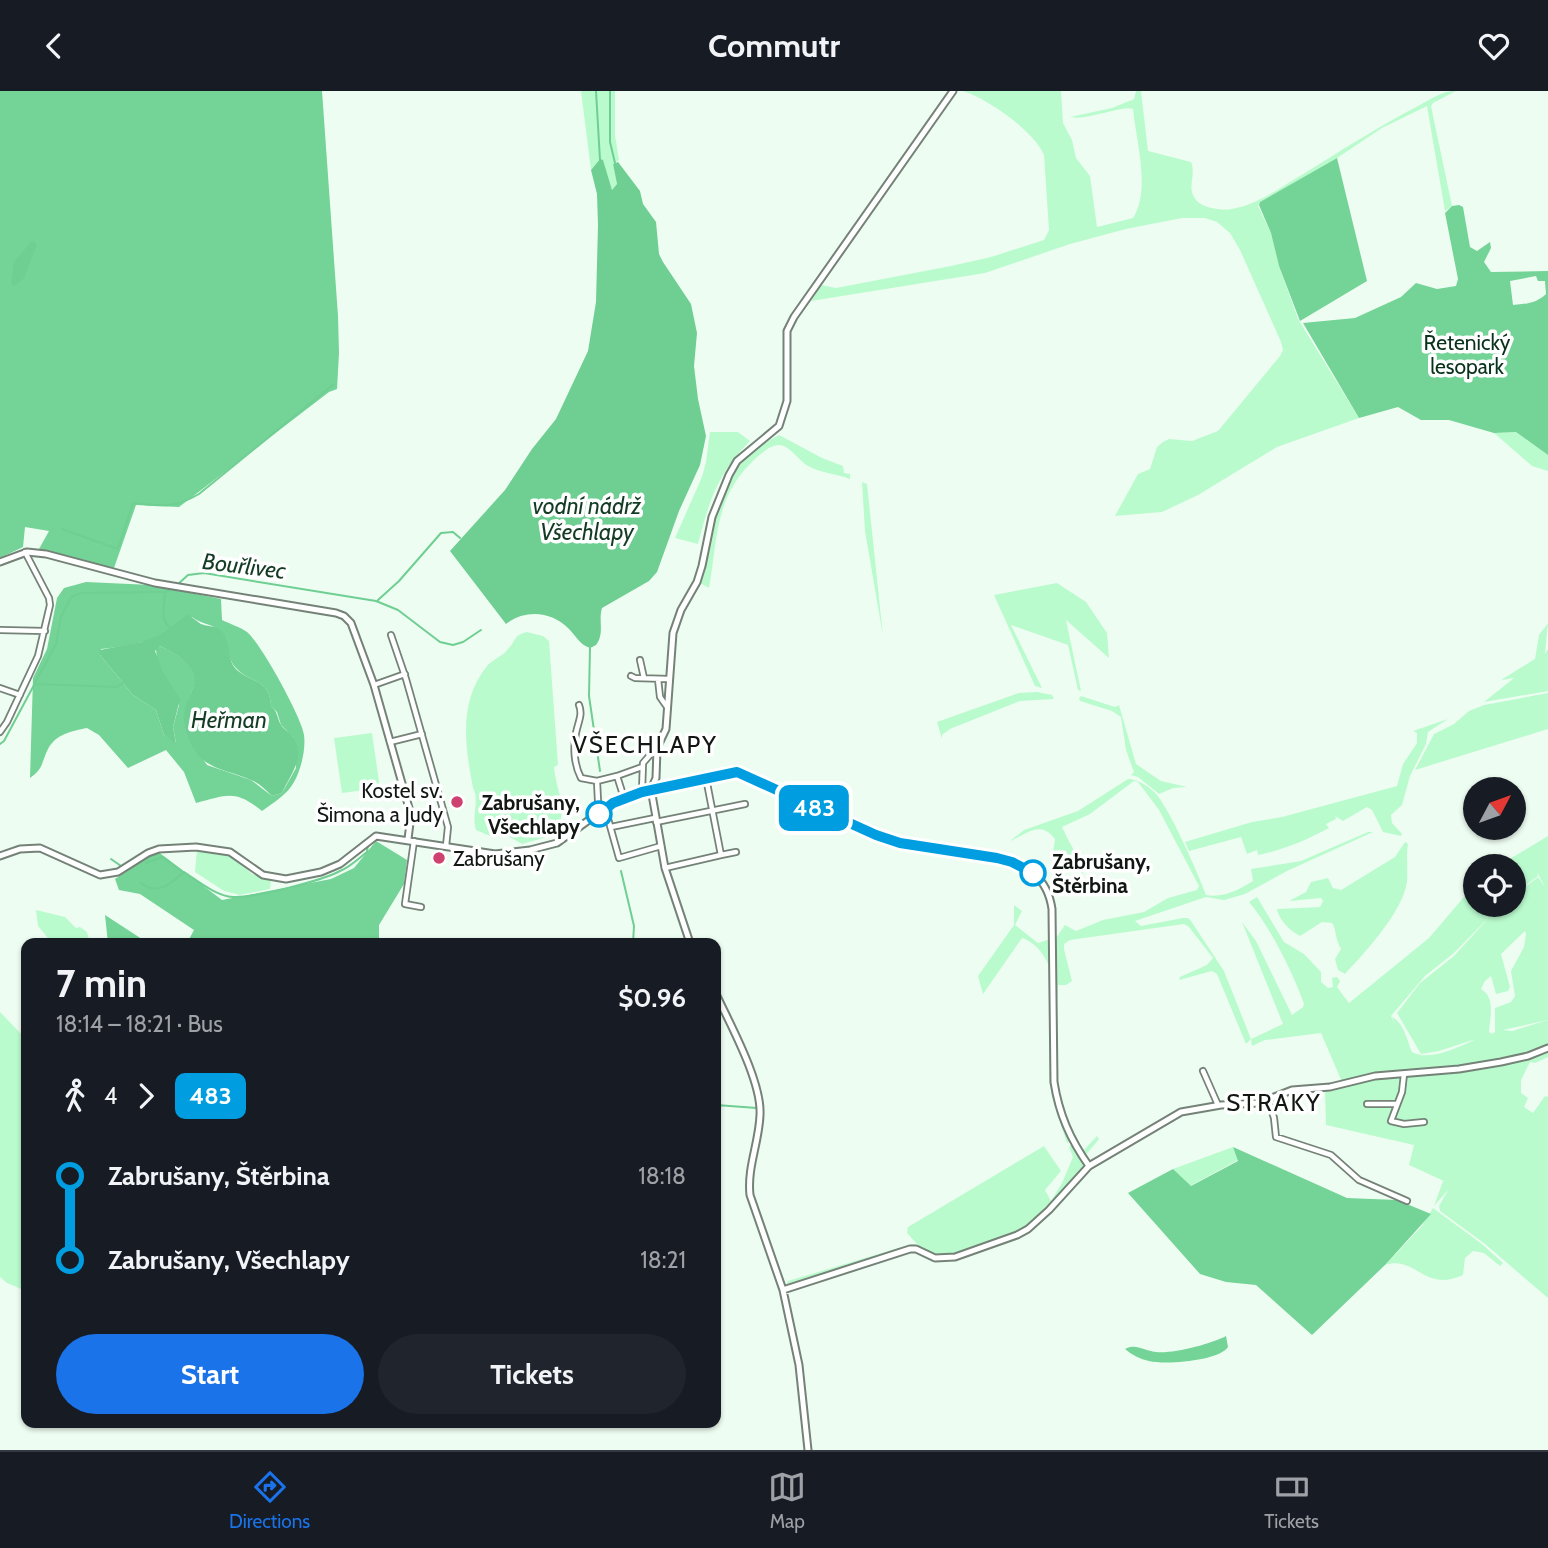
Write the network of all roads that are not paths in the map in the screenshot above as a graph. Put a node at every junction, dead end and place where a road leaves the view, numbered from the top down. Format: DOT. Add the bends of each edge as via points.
graph roads {
  1 [pos="953,91"];
  2 [pos="25,552"];
  3 [pos="0,562"];
  4 [pos="0,630"];
  5 [pos="45,631"];
  6 [pos="391,635"];
  7 [pos="640,660"];
  8 [pos="404,674"];
  9 [pos="631,675"];
  10 [pos="644,678"];
  11 [pos="658,679"];
  12 [pos="669,679"];
  13 [pos="374,685"];
  14 [pos="0,688"];
  15 [pos="20,695"];
  16 [pos="579,705"];
  17 [pos="667,707"];
  18 [pos="0,733"];
  19 [pos="422,734"];
  20 [pos="390,742"];
  21 [pos="657,748"];
  22 [pos="642,767"];
  23 [pos="617,776"];
  24 [pos="706,778"];
  25 [pos="597,781"];
  26 [pos="651,789"];
  27 [pos="642,792"];
  28 [pos="624,798"];
  29 [pos="745,804"];
  30 [pos="603,810"];
  31 [pos="712,811"];
  32 [pos="656,820"];
  33 [pos="611,827"];
  34 [pos="411,840"];
  35 [pos="446,846"];
  36 [pos="661,846"];
  37 [pos="736,852"];
  38 [pos="721,855"];
  39 [pos="0,856"];
  40 [pos="665,868"];
  41 [pos="421,907"];
  42 [pos="688,938"];
  43 [pos="721,1004"];
  44 [pos="1548,1048"];
  45 [pos="1203,1071"];
  46 [pos="1404,1074"];
  47 [pos="1268,1099"];
  48 [pos="1367,1104"];
  49 [pos="1397,1104"];
  50 [pos="1218,1105"];
  51 [pos="1424,1122"];
  52 [pos="1089,1166"];
  53 [pos="1407,1201"];
  54 [pos="783,1290"];
  55 [pos="808,1450"];
  1 -- 12 [label="street" via="794,317 788,331 787,401 779,426 737,461 729,475 712,517 696,582 673,633"];
  2 -- 3 [label="street"];
  2 -- 5 [label="street" via="50,605"];
  2 -- 13 [label="street" via="170,586 344,616 354,630"];
  4 -- 5 [label="street"];
  5 -- 15 [label="street"];
  6 -- 8 [label="street"];
  7 -- 10 [label="street"];
  8 -- 13 [label="street"];
  8 -- 19 [label="street"];
  9 -- 10 [label="street"];
  10 -- 11 [label="street"];
  11 -- 12 [label="street"];
  11 -- 17 [label="street" via="660,697"];
  12 -- 17 [label="street"];
  13 -- 20 [label="street"];
  14 -- 15 [label="street"];
  15 -- 18 [label="street"];
  16 -- 25 [label="street" via="577,770 581,778"];
  17 -- 21 [label="street" via="666,729"];
  19 -- 20 [label="street"];
  19 -- 35 [label="street" via="448,827"];
  20 -- 34 [label="street" via="411,815"];
  21 -- 22 [label="street"];
  21 -- 26 [label="street"];
  22 -- 23 [label="street"];
  22 -- 27 [label="street"];
  23 -- 25 [label="street"];
  23 -- 28 [label="street"];
  24 -- 26 [label="street"];
  24 -- 31 [label="street"];
  24 -- 52 [label="street" via="737,772 876,835 1012,862 1042,880 1052,909 1055,1092 1065,1125"];
  25 -- 30 [label="street"];
  26 -- 27 [label="street"];
  26 -- 32 [label="street"];
  27 -- 28 [label="street"];
  28 -- 30 [label="street"];
  29 -- 31 [label="street"];
  30 -- 33 [label="street"];
  30 -- 35 [label="street" via="546,848 495,854"];
  31 -- 32 [label="street"];
  31 -- 38 [label="street"];
  32 -- 33 [label="street"];
  32 -- 36 [label="street"];
  33 -- 36 [label="street" via="619,858"];
  34 -- 35 [label="street"];
  34 -- 39 [label="street" via="376,836 340,864 286,879 255,871 230,852 196,847 159,849 118,872 100,875 40,848"];
  34 -- 41 [label="street" via="405,904"];
  36 -- 40 [label="street"];
  37 -- 38 [label="street"];
  38 -- 40 [label="street"];
  40 -- 42 [label="street"];
  43 -- 54 [label="street" via="760,1100 748,1179"];
  44 -- 46 [label="street" via="1501,1062"];
  45 -- 50 [label="street"];
  46 -- 47 [label="street" via="1292,1090"];
  46 -- 49 [label="street"];
  47 -- 50 [label="street"];
  47 -- 53 [label="street" via="1276,1136 1331,1155 1359,1180"];
  48 -- 49 [label="street"];
  49 -- 51 [label="street" via="1393,1123"];
  50 -- 52 [label="street" via="1181,1112"];
  52 -- 54 [label="street" via="1049,1210 1017,1235 955,1257 935,1258 910,1249"];
  54 -- 55 [label="street" via="799,1365"];
}
